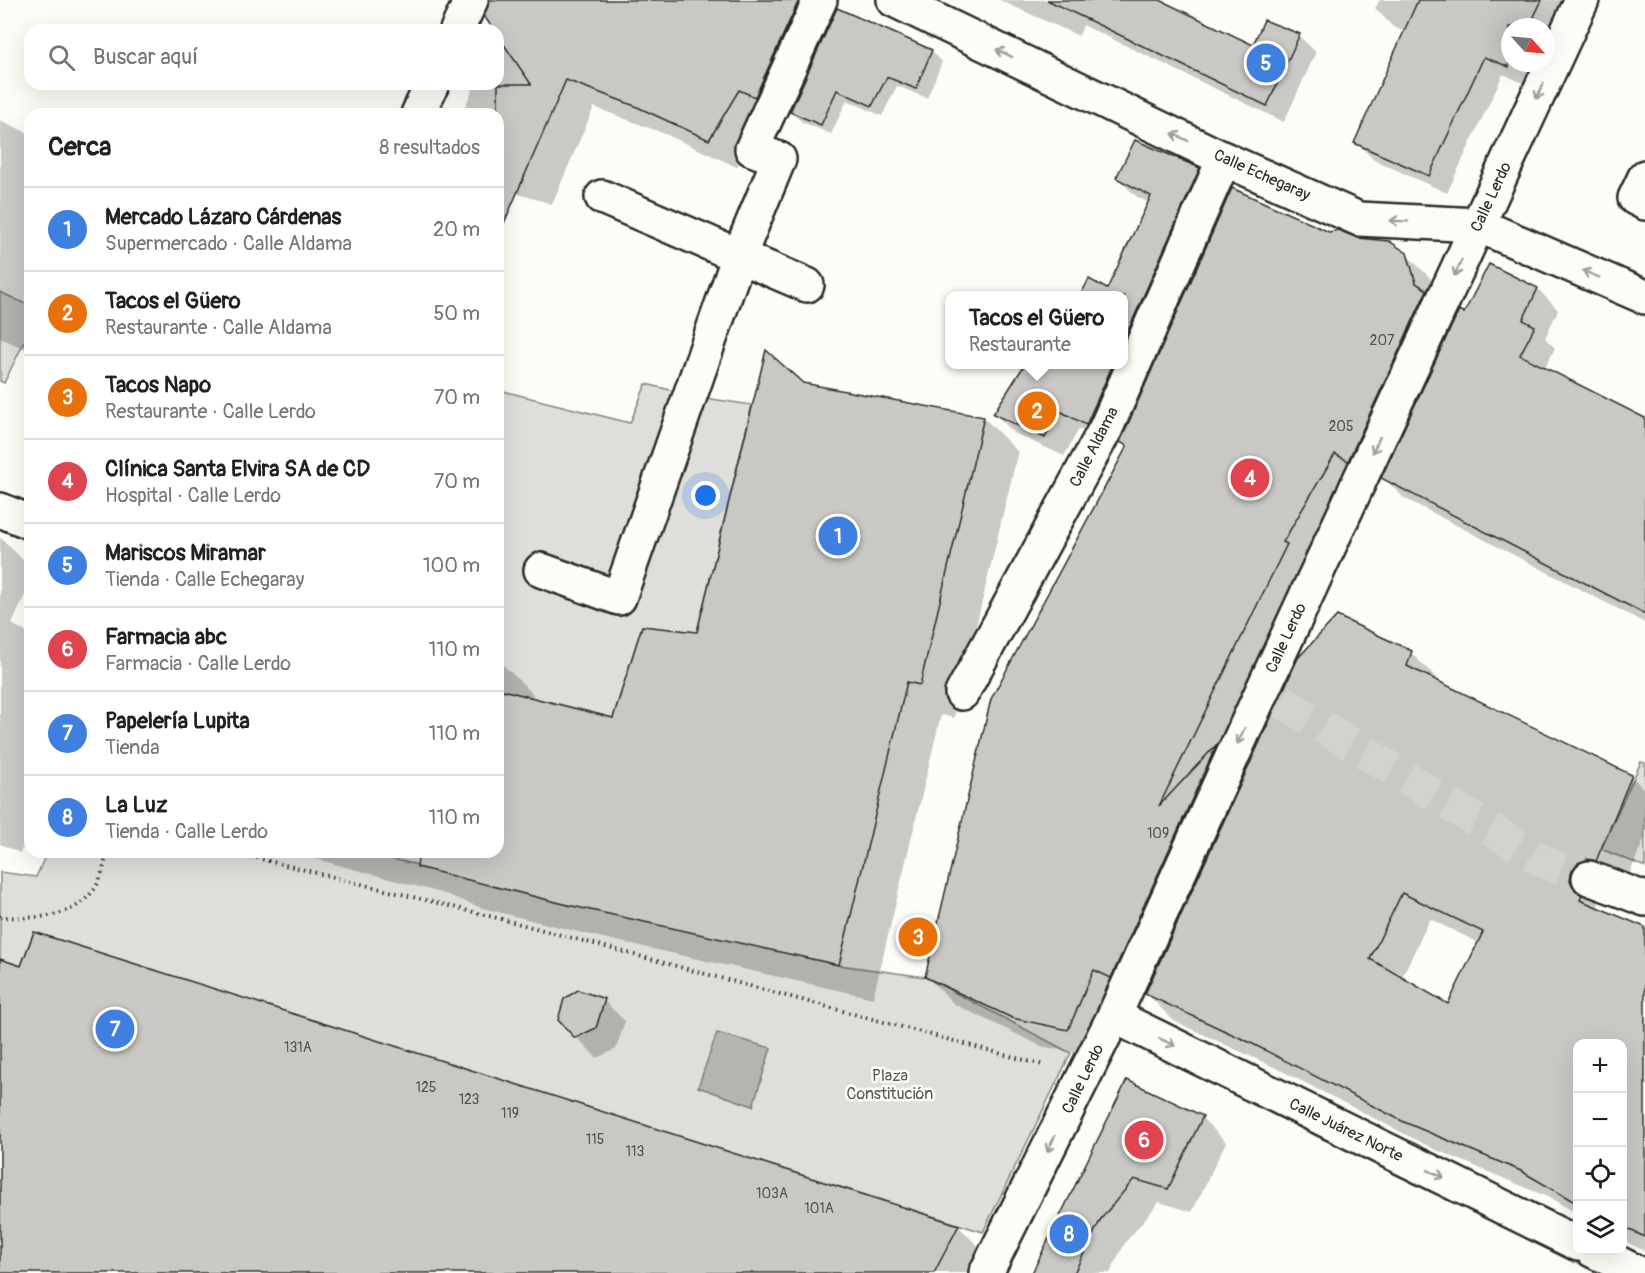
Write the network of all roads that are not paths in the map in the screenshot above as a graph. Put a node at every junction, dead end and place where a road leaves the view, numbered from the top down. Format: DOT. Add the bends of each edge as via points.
graph roads {
  1 [pos="471,0"];
  2 [pos="820,0"];
  3 [pos="894,0"];
  4 [pos="1582,0"];
  5 [pos="460,24"];
  6 [pos="429,90"];
  7 [pos="421,108"];
  8 [pos="1224,159"];
  9 [pos="1645,177"];
  10 [pos="602,197"];
  11 [pos="1645,203"];
  12 [pos="1478,225"];
  13 [pos="739,256"];
  14 [pos="807,285"];
  15 [pos="1645,297"];
  16 [pos="0,510"];
  17 [pos="24,520"];
  18 [pos="540,570"];
  19 [pos="962,693"];
  20 [pos="1589,878"];
  21 [pos="1645,899"];
  22 [pos="1114,1016"];
  23 [pos="1573,1242"];
  24 [pos="1600,1255"];
  25 [pos="986,1273"];
  26 [pos="1638,1273"];
  1 -- 5 [label="street"];
  2 -- 13 [label="street" via="752,148 779,159"];
  8 -- 3 [label="street, Calle Echegaray, one-way"];
  4 -- 12 [label="street, Calle Lerdo, one-way"];
  6 -- 7 [label="street"];
  12 -- 8 [label="street, Calle Echegaray, one-way" via="1359,219"];
  8 -- 19 [label="street, Calle Aldama" via="1106,428"];
  9 -- 11 [label="street" via="1635,198"];
  10 -- 13 [label="street"];
  15 -- 12 [label="street, Calle Echegaray, one-way"];
  12 -- 22 [label="street, Calle Lerdo, one-way" via="1272,695"];
  13 -- 14 [label="street"];
  13 -- 18 [label="street" via="620,597"];
  16 -- 17 [label="street"];
  20 -- 21 [label="street"];
  22 -- 23 [label="street, Calle Juárez Norte, one-way"];
  22 -- 25 [label="street, Calle Lerdo, one-way"];
  24 -- 26 [label="street"];
}
